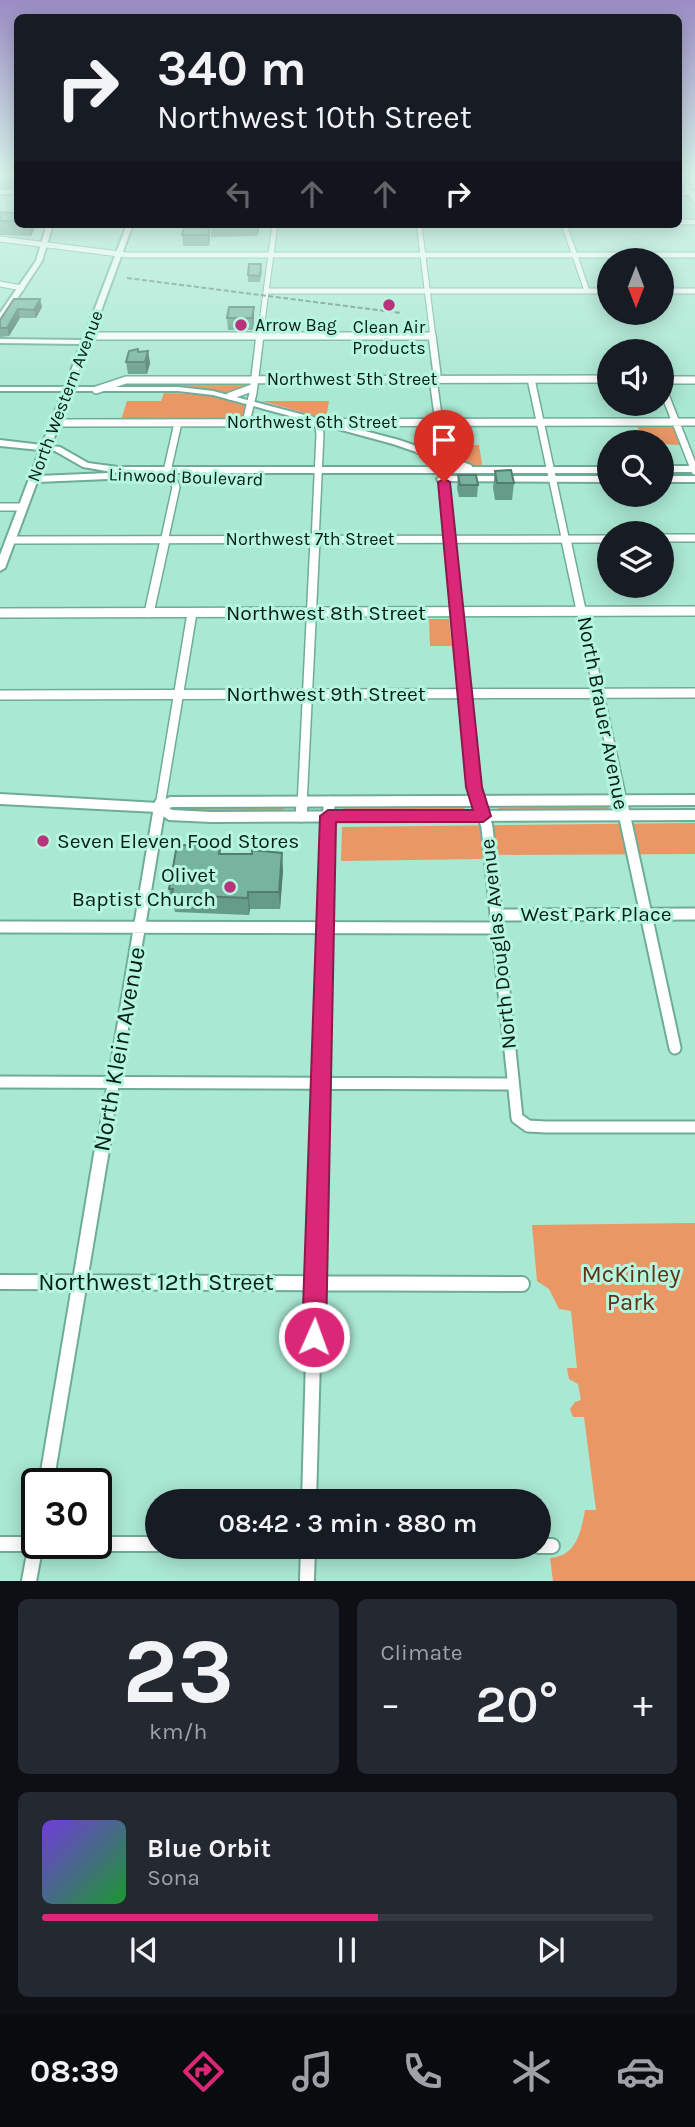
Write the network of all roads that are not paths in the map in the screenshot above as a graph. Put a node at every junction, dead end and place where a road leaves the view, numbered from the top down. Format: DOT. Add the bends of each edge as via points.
graph roads {
  1 [pos="40,251"];
  2 [pos="94,251"];
  3 [pos="120,251"];
  4 [pos="272,251"];
  5 [pos="422,251"];
  6 [pos="574,251"];
  7 [pos="119,254"];
  8 [pos="575,254"];
  9 [pos="271,255"];
  10 [pos="422,255"];
  11 [pos="695,255"];
  12 [pos="0,284"];
  13 [pos="17,287"];
  14 [pos="266,291"];
  15 [pos="427,291"];
  16 [pos="587,291"];
  17 [pos="597,291"];
  18 [pos="674,291"];
  19 [pos="695,291"];
  20 [pos="0,305"];
  21 [pos="0,318"];
  22 [pos="260,336"];
  23 [pos="432,336"];
  24 [pos="87,339"];
  25 [pos="0,341"];
  26 [pos="436,379"];
  27 [pos="531,379"];
  28 [pos="597,380"];
  29 [pos="674,380"];
  30 [pos="695,380"];
  31 [pos="253,384"];
  32 [pos="0,389"];
  33 [pos="67,390"];
  34 [pos="96,390"];
  35 [pos="230,396"];
  36 [pos="250,401"];
  37 [pos="672,416"];
  38 [pos="318,421"];
  39 [pos="246,422"];
  40 [pos="367,422"];
  41 [pos="439,422"];
  42 [pos="541,422"];
  43 [pos="695,422"];
  44 [pos="55,423"];
  45 [pos="178,423"];
  46 [pos="675,423"];
  47 [pos="365,434"];
  48 [pos="440,439"];
  49 [pos="0,443"];
  50 [pos="45,449"];
  51 [pos="419,450"];
  52 [pos="444,459"];
  53 [pos="674,470"];
  54 [pos="487,471"];
  55 [pos="597,471"];
  56 [pos="695,472"];
  57 [pos="173,475"];
  58 [pos="318,475"];
  59 [pos="443,475"];
  60 [pos="552,475"];
  61 [pos="108,476"];
  62 [pos="674,476"];
  63 [pos="597,478"];
  64 [pos="34,480"];
  65 [pos="0,507"];
  66 [pos="23,507"];
  67 [pos="450,538"];
  68 [pos="597,538"];
  69 [pos="674,538"];
  70 [pos="695,538"];
  71 [pos="316,539"];
  72 [pos="565,539"];
  73 [pos="10,540"];
  74 [pos="165,540"];
  75 [pos="0,568"];
  76 [pos="695,611"];
  77 [pos="311,612"];
  78 [pos="457,612"];
  79 [pos="583,612"];
  80 [pos="0,613"];
  81 [pos="192,613"];
  82 [pos="149,614"];
  83 [pos="600,693"];
  84 [pos="695,693"];
  85 [pos="178,694"];
  86 [pos="307,694"];
  87 [pos="466,694"];
  88 [pos="0,695"];
  89 [pos="0,799"];
  90 [pos="622,800"];
  91 [pos="695,800"];
  92 [pos="302,801"];
  93 [pos="329,801"];
  94 [pos="478,801"];
  95 [pos="160,808"];
  96 [pos="624,815"];
  97 [pos="695,815"];
  98 [pos="302,816"];
  99 [pos="328,816"];
  100 [pos="483,816"];
  101 [pos="646,914"];
  102 [pos="695,914"];
  103 [pos="497,915"];
  104 [pos="0,927"];
  105 [pos="140,927"];
  106 [pos="326,927"];
  107 [pos="496,928"];
  108 [pos="675,1048"];
  109 [pos="0,1082"];
  110 [pos="114,1082"];
  111 [pos="321,1083"];
  112 [pos="512,1084"];
  113 [pos="695,1127"];
  114 [pos="0,1282"];
  115 [pos="80,1282"];
  116 [pos="316,1283"];
  117 [pos="522,1284"];
  118 [pos="49,1468"];
  119 [pos="309,1489"];
  120 [pos="21,1542"];
  121 [pos="112,1543"];
  122 [pos="0,1544"];
  123 [pos="145,1545"];
  124 [pos="33,1559"];
  125 [pos="308,1559"];
  126 [pos="29,1581"];
  127 [pos="307,1581"];
  1 -- 13 [label="main road" via="40,261"];
  2 -- 7 [label="street"];
  3 -- 7 [label="main road, North Western Avenue"];
  4 -- 9 [label="street"];
  5 -- 10 [label="street"];
  6 -- 8 [label="street"];
  7 -- 9 [label="street"];
  7 -- 24 [label="main road, North Western Avenue"];
  8 -- 10 [label="street"];
  8 -- 11 [label="street"];
  8 -- 16 [label="street"];
  9 -- 10 [label="street"];
  9 -- 14 [label="street"];
  10 -- 15 [label="street"];
  12 -- 13 [label="street"];
  13 -- 20 [label="main road"];
  13 -- 21 [label="main road"];
  14 -- 15 [label="street"];
  14 -- 22 [label="street"];
  15 -- 16 [label="street"];
  15 -- 23 [label="street"];
  16 -- 17 [label="street"];
  18 -- 19 [label="street"];
  22 -- 23 [label="street"];
  22 -- 24 [label="street"];
  22 -- 31 [label="street"];
  23 -- 26 [label="street"];
  24 -- 25 [label="main road"];
  24 -- 33 [label="main road, North Western Avenue"];
  26 -- 27 [label="street, Northwest 5th Street"];
  26 -- 31 [label="street, Northwest 5th Street"];
  26 -- 41 [label="street"];
  27 -- 28 [label="street, Northwest 5th Street"];
  27 -- 42 [label="street, North Brauer Avenue"];
  29 -- 30 [label="street"];
  31 -- 34 [label="street, Northwest 5th Street" via="126,380"];
  31 -- 35 [label="street"];
  31 -- 36 [label="street"];
  32 -- 33 [label="main road"];
  33 -- 34 [label="main road"];
  33 -- 44 [label="main road, North Western Avenue"];
  34 -- 35 [label="main road" via="178,390"];
  35 -- 36 [label="main road"];
  36 -- 38 [label="main road"];
  36 -- 39 [label="street"];
  37 -- 46 [label="street"];
  38 -- 39 [label="street, Northwest 6th Street"];
  38 -- 40 [label="street, Northwest 6th Street"];
  38 -- 47 [label="main road"];
  38 -- 58 [label="street"];
  39 -- 45 [label="street, Northwest 6th Street"];
  40 -- 41 [label="street, Northwest 6th Street"];
  40 -- 47 [label="main road"];
  41 -- 42 [label="street, Northwest 6th Street"];
  41 -- 48 [label="street"];
  42 -- 46 [label="street, Northwest 6th Street"];
  42 -- 60 [label="street, North Brauer Avenue"];
  43 -- 46 [label="street, Northwest 6th Street"];
  44 -- 45 [label="street, Northwest 6th Street"];
  44 -- 50 [label="main road, North Western Avenue"];
  45 -- 57 [label="street" via="168,467"];
  46 -- 56 [label="street"];
  47 -- 51 [label="main road"];
  48 -- 51 [label="street" via="435,447"];
  48 -- 52 [label="street"];
  49 -- 50 [label="main road"];
  50 -- 57 [label="main road, Linwood Boulevard" via="57,449 79,463 99,468"];
  50 -- 61 [label="main road, Linwood Boulevard" via="75,469"];
  50 -- 64 [label="main road, North Western Avenue"];
  51 -- 52 [label="main road"];
  52 -- 54 [label="main road"];
  53 -- 56 [label="main road"];
  54 -- 59 [label="main road, Linwood Boulevard"];
  54 -- 60 [label="main road, Linwood Boulevard"];
  55 -- 60 [label="main road, Linwood Boulevard"];
  56 -- 62 [label="main road"];
  57 -- 58 [label="main road, Linwood Boulevard"];
  57 -- 61 [label="main road, Linwood Boulevard"];
  57 -- 74 [label="street" via="176,486"];
  58 -- 59 [label="main road, Linwood Boulevard"];
  58 -- 71 [label="street"];
  59 -- 60 [label="main road, Linwood Boulevard"];
  59 -- 67 [label="street, North Douglas Avenue"];
  60 -- 63 [label="main road, Linwood Boulevard"];
  60 -- 72 [label="street, North Brauer Avenue"];
  61 -- 64 [label="main road"];
  64 -- 66 [label="main road, North Western Avenue"];
  65 -- 66 [label="street"];
  66 -- 73 [label="main road, North Western Avenue"];
  67 -- 71 [label="street, Northwest 7th Street"];
  67 -- 72 [label="street, Northwest 7th Street"];
  67 -- 78 [label="street, North Douglas Avenue"];
  68 -- 72 [label="street, Northwest 7th Street"];
  69 -- 70 [label="street"];
  71 -- 74 [label="street, Northwest 7th Street"];
  71 -- 77 [label="street"];
  72 -- 79 [label="street, North Brauer Avenue"];
  73 -- 74 [label="street, Northwest 7th Street"];
  73 -- 75 [label="main road, North Western Avenue"];
  74 -- 82 [label="street"];
  76 -- 79 [label="street, Northwest 8th Street"];
  77 -- 78 [label="street, Northwest 8th Street"];
  77 -- 81 [label="street, Northwest 8th Street"];
  77 -- 86 [label="street"];
  78 -- 79 [label="street, Northwest 8th Street"];
  78 -- 87 [label="street, North Douglas Avenue"];
  79 -- 83 [label="street, North Brauer Avenue"];
  80 -- 82 [label="street, Northwest 8th Street"];
  81 -- 82 [label="street, Northwest 8th Street"];
  81 -- 85 [label="street, North Klein Avenue"];
  83 -- 84 [label="street, Northwest 9th Street"];
  83 -- 87 [label="street, Northwest 9th Street"];
  83 -- 90 [label="street, North Brauer Avenue"];
  85 -- 86 [label="street, Northwest 9th Street"];
  85 -- 88 [label="street, Northwest 9th Street"];
  85 -- 95 [label="street, North Klein Avenue"];
  86 -- 87 [label="street, Northwest 9th Street"];
  86 -- 92 [label="street"];
  87 -- 94 [label="street, North Douglas Avenue"];
  89 -- 95 [label="main road"];
  90 -- 91 [label="main road"];
  90 -- 94 [label="main road"];
  90 -- 96 [label="street, North Brauer Avenue"];
  92 -- 93 [label="main road"];
  92 -- 95 [label="main road" via="170,802"];
  92 -- 98 [label="street"];
  93 -- 94 [label="main road"];
  93 -- 99 [label="street"];
  94 -- 100 [label="street, North Douglas Avenue"];
  95 -- 98 [label="main road" via="169,815"];
  95 -- 105 [label="street, North Klein Avenue"];
  96 -- 97 [label="main road"];
  96 -- 100 [label="main road"];
  96 -- 101 [label="street, North Brauer Avenue"];
  98 -- 99 [label="main road"];
  99 -- 100 [label="main road"];
  99 -- 106 [label="street"];
  100 -- 103 [label="street, North Douglas Avenue"];
  101 -- 102 [label="street, West Park Place"];
  101 -- 103 [label="street, West Park Place"];
  101 -- 108 [label="street, North Brauer Avenue"];
  103 -- 107 [label="street, North Douglas Avenue"];
  104 -- 105 [label="street, West Park Place"];
  105 -- 106 [label="street, West Park Place"];
  105 -- 110 [label="street, North Klein Avenue"];
  106 -- 107 [label="street, West Park Place"];
  106 -- 111 [label="street"];
  107 -- 112 [label="street, North Douglas Avenue"];
  109 -- 110 [label="street"];
  110 -- 111 [label="street"];
  110 -- 115 [label="street, North Klein Avenue"];
  111 -- 112 [label="street"];
  111 -- 116 [label="street"];
  112 -- 113 [label="street, North Douglas Avenue" via="515,1112 522,1124"];
  114 -- 115 [label="street, Northwest 12th Street"];
  115 -- 116 [label="street, Northwest 12th Street"];
  115 -- 118 [label="street, North Klein Avenue"];
  116 -- 117 [label="street, Northwest 12th Street"];
  116 -- 119 [label="street"];
  120 -- 122 [label="street"];
  121 -- 123 [label="street"];
  124 -- 126 [label="street"];
  125 -- 127 [label="street"];
}
